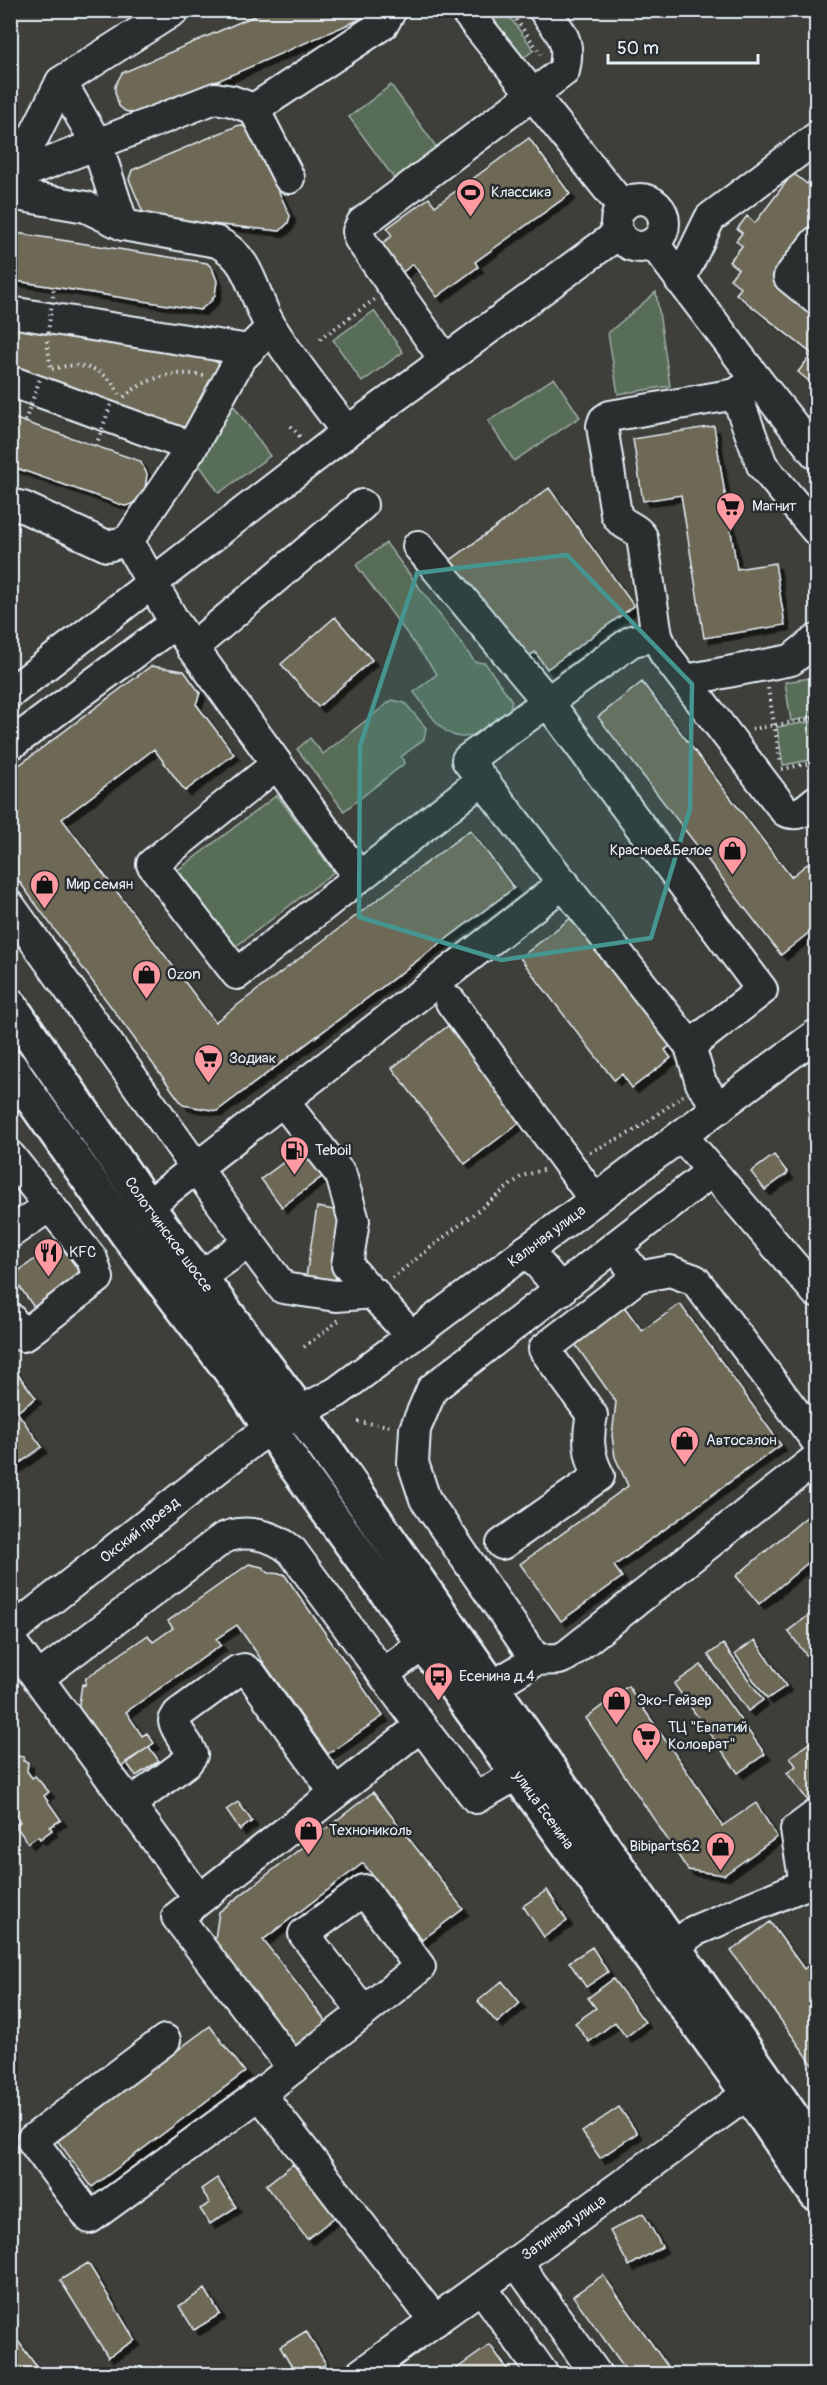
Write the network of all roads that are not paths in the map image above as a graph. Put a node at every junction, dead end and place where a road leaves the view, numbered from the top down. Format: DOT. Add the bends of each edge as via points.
graph roads {
  1 [pos="174,10"];
  2 [pos="391,10"];
  3 [pos="465,10"];
  4 [pos="544,10"];
  5 [pos="61,82"];
  6 [pos="532,96"];
  7 [pos="254,109"];
  8 [pos="816,138"];
  9 [pos="98,144"];
  10 [pos="289,178"];
  11 [pos="12,183"];
  12 [pos="620,220"];
  13 [pos="123,225"];
  14 [pos="816,242"];
  15 [pos="653,243"];
  16 [pos="680,280"];
  17 [pos="816,299"];
  18 [pos="10,312"];
  19 [pos="271,328"];
  20 [pos="249,350"];
  21 [pos="445,360"];
  22 [pos="10,381"];
  23 [pos="746,387"];
  24 [pos="347,432"];
  25 [pos="192,447"];
  26 [pos="816,454"];
  27 [pos="10,504"];
  28 [pos="362,505"];
  29 [pos="816,530"];
  30 [pos="128,542"];
  31 [pos="418,546"];
  32 [pos="152,584"];
  33 [pos="175,623"];
  34 [pos="657,636"];
  35 [pos="816,640"];
  36 [pos="192,648"];
  37 [pos="686,680"];
  38 [pos="10,693"];
  39 [pos="547,701"];
  40 [pos="10,745"];
  41 [pos="277,764"];
  42 [pos="482,780"];
  43 [pos="816,801"];
  44 [pos="359,877"];
  45 [pos="564,883"];
  46 [pos="10,906"];
  47 [pos="451,1002"];
  48 [pos="10,1005"];
  49 [pos="816,1035"];
  50 [pos="690,1047"];
  51 [pos="45,1053"];
  52 [pos="12,1074"];
  53 [pos="283,1101"];
  54 [pos="718,1108"];
  55 [pos="682,1136"];
  56 [pos="10,1156"];
  57 [pos="197,1169"];
  58 [pos="712,1171"];
  59 [pos="594,1199"];
  60 [pos="147,1206"];
  61 [pos="48,1207"];
  62 [pos="10,1233"];
  63 [pos="127,1234"];
  64 [pos="249,1242"];
  65 [pos="616,1247"];
  66 [pos="527,1250"];
  67 [pos="92,1259"];
  68 [pos="200,1277"];
  69 [pos="638,1277"];
  70 [pos="561,1290"];
  71 [pos="816,1292"];
  72 [pos="374,1293"];
  73 [pos="10,1318"];
  74 [pos="411,1336"];
  75 [pos="300,1412"];
  76 [pos="812,1423"];
  77 [pos="269,1428"];
  78 [pos="816,1459"];
  79 [pos="502,1544"];
  80 [pos="10,1632"];
  81 [pos="10,1640"];
  82 [pos="424,1644"];
  83 [pos="536,1660"];
  84 [pos="383,1674"];
  85 [pos="38,1678"];
  86 [pos="493,1686"];
  87 [pos="421,1726"];
  88 [pos="518,1774"];
  89 [pos="335,1794"];
  90 [pos="130,1804"];
  91 [pos="816,1815"];
  92 [pos="811,1882"];
  93 [pos="200,1899"];
  94 [pos="675,1946"];
  95 [pos="364,2012"];
  96 [pos="165,2040"];
  97 [pos="293,2068"];
  98 [pos="758,2087"];
  99 [pos="260,2094"];
  100 [pos="816,2151"];
  101 [pos="816,2194"];
  102 [pos="517,2263"];
  103 [pos="482,2288"];
  104 [pos="435,2321"];
  105 [pos="376,2370"];
  106 [pos="543,2374"];
  107 [pos="596,2374"];
  1 -- 5 [label="street"];
  2 -- 7 [label="street" via="382,24"];
  3 -- 6 [label="street"];
  4 -- 6 [label="street" via="566,40 568,55 564,71"];
  5 -- 9 [label="street"];
  5 -- 11 [label="street"];
  6 -- 12 [label="street"];
  6 -- 21 [label="street" via="362,223 358,231 358,238"];
  7 -- 9 [label="street" via="215,98"];
  7 -- 10 [label="street"];
  8 -- 16 [label="street" via="711,218"];
  9 -- 11 [label="street"];
  9 -- 13 [label="street"];
  11 -- 13 [label="street" via="86,207"];
  12 -- 15 [label="street" via="625,242 644,247"];
  12 -- 15 [label="street" via="630,201 650,201 663,216 664,226"];
  12 -- 21 [label="street"];
  13 -- 19 [label="street" via="217,242 231,249 243,264"];
  14 -- 17 [label="street" via="789,277"];
  15 -- 16 [label="street"];
  16 -- 23 [label="street"];
  18 -- 20 [label="street"];
  19 -- 20 [label="street"];
  19 -- 24 [label="street"];
  20 -- 25 [label="street" via="240,359"];
  21 -- 24 [label="street"];
  22 -- 25 [label="street"];
  23 -- 26 [label="street"];
  23 -- 29 [label="street" via="762,465"];
  23 -- 34 [label="street" via="604,420 616,514 619,521 639,531 642,537"];
  24 -- 32 [label="street"];
  25 -- 30 [label="street"];
  27 -- 30 [label="street" via="106,546"];
  28 -- 36 [label="street"];
  30 -- 32 [label="street"];
  31 -- 39 [label="street"];
  32 -- 33 [label="street"];
  32 -- 38 [label="street"];
  33 -- 36 [label="street"];
  33 -- 40 [label="street"];
  34 -- 37 [label="street" via="665,654"];
  34 -- 39 [label="street" via="632,641"];
  35 -- 37 [label="street" via="791,660"];
  36 -- 41 [label="street"];
  37 -- 43 [label="street" via="727,734 777,782 785,811 800,813"];
  39 -- 42 [label="street" via="467,760"];
  39 -- 50 [label="street" via="762,990"];
  41 -- 44 [label="street"];
  41 -- 44 [label="street" via="152,864 237,974"];
  42 -- 44 [label="street"];
  42 -- 45 [label="street"];
  45 -- 50 [label="street"];
  45 -- 53 [label="street"];
  46 -- 57 [label="street"];
  47 -- 59 [label="street"];
  48 -- 51 [label="main road, Солотчинское шоссе"];
  49 -- 54 [label="street, Кальная улица"];
  50 -- 54 [label="street" via="701,1083"];
  51 -- 52 [label="street"];
  51 -- 60 [label="main road, Солотчинское шоссе"];
  52 -- 63 [label="main road"];
  53 -- 57 [label="street"];
  53 -- 72 [label="street" via="341,1175 354,1221 347,1265"];
  54 -- 55 [label="street, Кальная улица"];
  55 -- 58 [label="street"];
  55 -- 59 [label="street, Кальная улица"];
  56 -- 61 [label="street"];
  57 -- 60 [label="street"];
  57 -- 64 [label="street"];
  58 -- 65 [label="street"];
  58 -- 71 [label="street"];
  59 -- 66 [label="street, Кальная улица"];
  60 -- 68 [label="main road, Солотчинское шоссе"];
  61 -- 62 [label="street"];
  61 -- 67 [label="street"];
  63 -- 67 [label="street"];
  63 -- 77 [label="main road" via="245,1390"];
  64 -- 68 [label="street"];
  64 -- 72 [label="street" via="283,1287 336,1296"];
  65 -- 69 [label="street"];
  65 -- 70 [label="street"];
  66 -- 70 [label="street"];
  66 -- 74 [label="street, Кальная улица"];
  67 -- 73 [label="street" via="98,1278 23,1336"];
  68 -- 75 [label="main road, Солотчинское шоссе"];
  69 -- 76 [label="street" via="670,1272 695,1280"];
  69 -- 79 [label="street" via="544,1349 592,1415 589,1446 599,1476"];
  70 -- 83 [label="street" via="432,1389 415,1429 413,1463 425,1499"];
  72 -- 74 [label="street"];
  74 -- 75 [label="street, Кальная улица" via="337,1392"];
  75 -- 77 [label="street, Кальная улица"];
  75 -- 86 [label="main road, улица Есенина"];
  77 -- 80 [label="street, Окский проезд"];
  77 -- 82 [label="main road, улица Есенина"];
  78 -- 83 [label="street" via="566,1656"];
  81 -- 85 [label="street"];
  82 -- 84 [label="street"];
  82 -- 88 [label="main road, улица Есенина"];
  83 -- 86 [label="street"];
  84 -- 85 [label="street" via="292,1551 275,1539 234,1533"];
  84 -- 87 [label="street"];
  85 -- 90 [label="street"];
  86 -- 94 [label="main road, улица Есенина"];
  87 -- 88 [label="street" via="476,1798"];
  87 -- 89 [label="street"];
  88 -- 98 [label="main road, улица Есенина"];
  89 -- 90 [label="street" via="244,1669 178,1714 174,1721 176,1729 192,1755"];
  89 -- 93 [label="street"];
  90 -- 93 [label="street"];
  91 -- 92 [label="street" via="796,1830"];
  92 -- 94 [label="street" via="694,1931"];
  93 -- 97 [label="street" via="177,1917"];
  94 -- 98 [label="main road, улица Есенина"];
  95 -- 97 [label="street"];
  96 -- 99 [label="street" via="32,2140 90,2218"];
  97 -- 99 [label="street"];
  98 -- 100 [label="main road, улица Есенина"];
  98 -- 101 [label="main road, улица Есенина"];
  98 -- 102 [label="street, Затинная улица"];
  99 -- 104 [label="street"];
  102 -- 103 [label="street, Затинная улица"];
  102 -- 107 [label="street"];
  103 -- 104 [label="street, Затинная улица"];
  103 -- 106 [label="street"];
  104 -- 105 [label="street, Затинная улица"];
}
